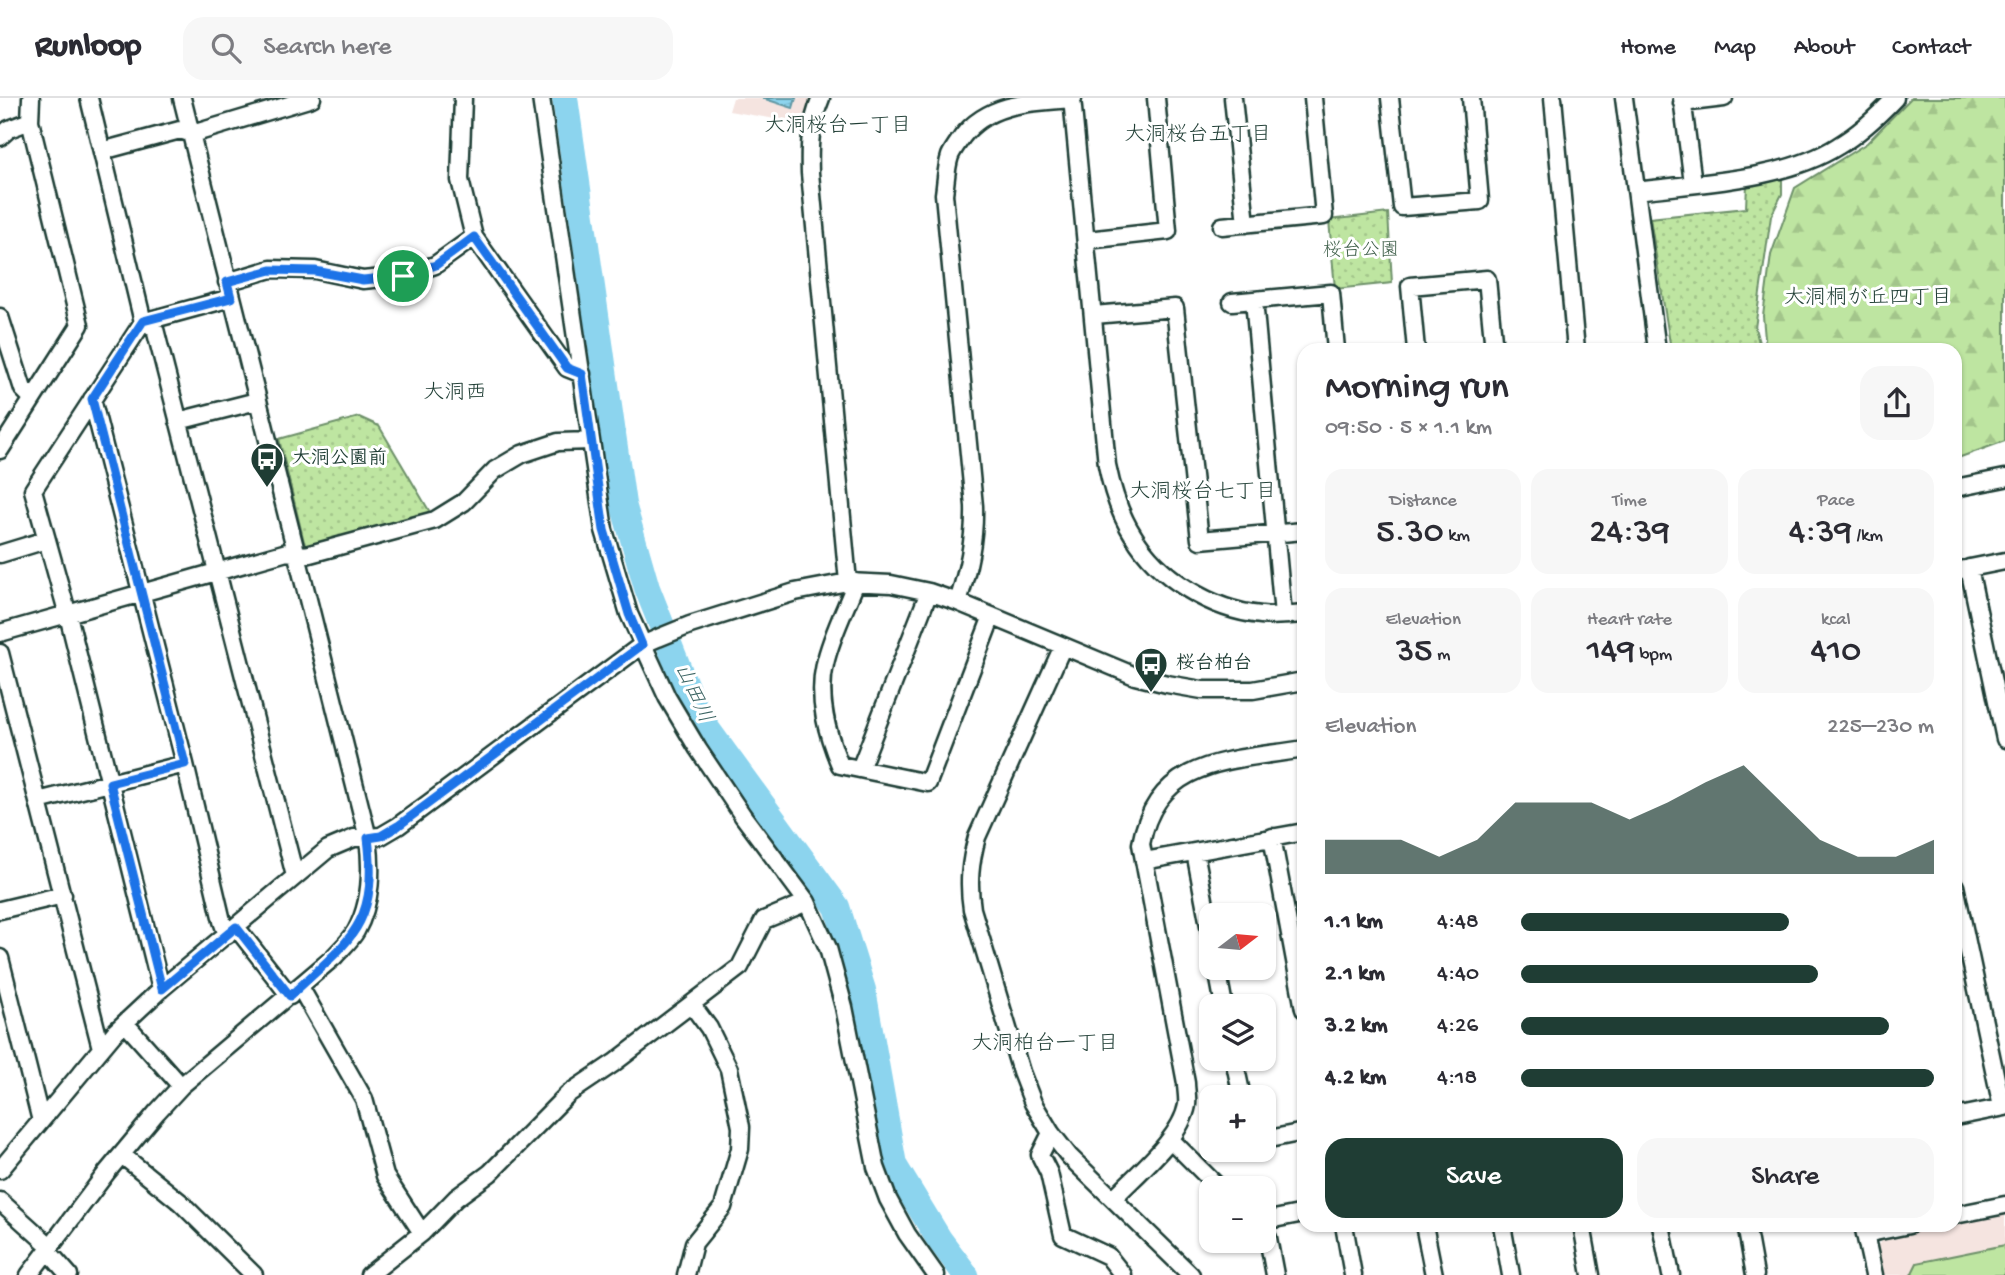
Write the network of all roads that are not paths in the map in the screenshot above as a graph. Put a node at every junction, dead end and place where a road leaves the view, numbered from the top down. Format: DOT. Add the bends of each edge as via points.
graph roads {
  1 [pos="31,98"];
  2 [pos="89,98"];
  3 [pos="182,98"];
  4 [pos="312,98"];
  5 [pos="463,98"];
  6 [pos="541,98"];
  7 [pos="821,98"];
  8 [pos="1156,98"];
  9 [pos="1233,98"];
  10 [pos="1313,98"];
  11 [pos="1390,98"];
  12 [pos="1471,98"];
  13 [pos="1553,98"];
  14 [pos="1624,98"];
  15 [pos="1724,98"];
  16 [pos="1072,99"];
  17 [pos="1682,100"];
  18 [pos="1890,100"];
  19 [pos="267,105"];
  20 [pos="30,121"];
  21 [pos="192,134"];
  22 [pos="0,137"];
  23 [pos="102,150"];
  24 [pos="1693,183"];
  25 [pos="1636,191"];
  26 [pos="1246,224"];
  27 [pos="1222,226"];
  28 [pos="474,237"];
  29 [pos="1087,240"];
  30 [pos="229,290"];
  31 [pos="1254,300"];
  32 [pos="1232,302"];
  33 [pos="1094,316"];
  34 [pos="0,317"];
  35 [pos="143,321"];
  36 [pos="1335,343"];
  37 [pos="1415,343"];
  38 [pos="1493,343"];
  39 [pos="1575,343"];
  40 [pos="1656,343"];
  41 [pos="582,374"];
  42 [pos="32,398"];
  43 [pos="92,399"];
  44 [pos="257,401"];
  45 [pos="178,421"];
  46 [pos="591,441"];
  47 [pos="0,450"];
  48 [pos="2005,478"];
  49 [pos="1962,487"];
  50 [pos="1297,532"];
  51 [pos="1276,533"];
  52 [pos="46,540"];
  53 [pos="0,554"];
  54 [pos="296,555"];
  55 [pos="2005,561"];
  56 [pos="1962,570"];
  57 [pos="216,572"];
  58 [pos="852,582"];
  59 [pos="929,592"];
  60 [pos="142,593"];
  61 [pos="958,602"];
  62 [pos="1297,614"];
  63 [pos="68,615"];
  64 [pos="992,615"];
  65 [pos="1283,615"];
  66 [pos="0,633"];
  67 [pos="642,645"];
  68 [pos="1063,646"];
  69 [pos="0,653"];
  70 [pos="1297,682"];
  71 [pos="2005,739"];
  72 [pos="1297,750"];
  73 [pos="185,764"];
  74 [pos="860,769"];
  75 [pos="110,783"];
  76 [pos="38,801"];
  77 [pos="1297,833"];
  78 [pos="1272,837"];
  79 [pos="368,838"];
  80 [pos="1195,852"];
  81 [pos="1144,861"];
  82 [pos="295,876"];
  83 [pos="63,895"];
  84 [pos="807,902"];
  85 [pos="1205,903"];
  86 [pos="0,910"];
  87 [pos="1962,918"];
  88 [pos="231,931"];
  89 [pos="0,958"];
  90 [pos="1297,971"];
  91 [pos="162,989"];
  92 [pos="295,991"];
  93 [pos="692,1005"];
  94 [pos="125,1023"];
  95 [pos="101,1048"];
  96 [pos="181,1086"];
  97 [pos="2004,1107"];
  98 [pos="1962,1116"];
  99 [pos="41,1121"];
  100 [pos="1051,1133"];
  101 [pos="1297,1133"];
  102 [pos="1276,1138"];
  103 [pos="1170,1139"];
  104 [pos="122,1155"];
  105 [pos="0,1171"];
  106 [pos="1207,1176"];
  107 [pos="1112,1199"];
  108 [pos="0,1201"];
  109 [pos="2005,1205"];
  110 [pos="1297,1214"];
  111 [pos="1962,1214"];
  112 [pos="1276,1219"];
  113 [pos="1345,1232"];
  114 [pos="1425,1232"];
  115 [pos="1503,1232"];
  116 [pos="1583,1232"];
  117 [pos="1662,1232"];
  118 [pos="1747,1232"];
  119 [pos="1864,1232"];
  120 [pos="422,1233"];
  121 [pos="48,1248"];
  122 [pos="1271,1253"];
  123 [pos="29,1275"];
  124 [pos="69,1275"];
  125 [pos="254,1275"];
  126 [pos="369,1275"];
  127 [pos="686,1275"];
  128 [pos="936,1275"];
  129 [pos="1123,1275"];
  130 [pos="1191,1275"];
  131 [pos="1275,1275"];
  132 [pos="1353,1275"];
  133 [pos="1434,1275"];
  134 [pos="1511,1275"];
  135 [pos="1591,1275"];
  136 [pos="1671,1275"];
  137 [pos="1755,1275"];
  138 [pos="1874,1275"];
  1 -- 20 [label="street"];
  2 -- 23 [label="street"];
  3 -- 21 [label="street"];
  4 -- 19 [label="street"];
  5 -- 28 [label="street" via="460,180"];
  6 -- 41 [label="street"];
  7 -- 58 [label="street" via="812,118 810,173"];
  8 -- 29 [label="street" via="1168,231"];
  9 -- 26 [label="street"];
  10 -- 26 [label="street" via="1324,216"];
  11 -- 12 [label="street" via="1402,207 1480,201"];
  13 -- 39 [label="street"];
  14 -- 25 [label="street"];
  15 -- 17 [label="street"];
  16 -- 29 [label="street"];
  16 -- 61 [label="street" via="1007,106 990,114 968,130 951,153 946,172 944,194 974,506 971,557"];
  17 -- 24 [label="street"];
  18 -- 24 [label="street" via="1865,127 1805,162 1768,173"];
  19 -- 21 [label="street"];
  20 -- 22 [label="street" via="9,128"];
  20 -- 42 [label="street" via="80,325"];
  21 -- 23 [label="street" via="180,130"];
  21 -- 30 [label="street"];
  23 -- 35 [label="street"];
  24 -- 25 [label="street"];
  25 -- 40 [label="street"];
  26 -- 27 [label="street"];
  28 -- 30 [label="street" via="436,265 403,276 363,280 315,271 271,270"];
  28 -- 41 [label="street" via="567,368"];
  29 -- 33 [label="street"];
  30 -- 35 [label="street"];
  30 -- 44 [label="street"];
  31 -- 32 [label="street"];
  31 -- 36 [label="street" via="1331,293"];
  31 -- 51 [label="street"];
  33 -- 51 [label="street" via="1175,309 1200,540"];
  33 -- 65 [label="street" via="1107,465 1113,493 1133,536 1171,577 1194,593 1226,607"];
  34 -- 42 [label="street" via="23,389"];
  35 -- 43 [label="street"];
  35 -- 45 [label="street" via="155,329"];
  37 -- 38 [label="street" via="1410,286 1487,279"];
  41 -- 46 [label="street"];
  42 -- 47 [label="street"];
  43 -- 52 [label="street" via="33,490"];
  43 -- 60 [label="street"];
  44 -- 45 [label="street"];
  44 -- 54 [label="street"];
  45 -- 57 [label="street"];
  46 -- 54 [label="street" via="558,442 522,454 495,470 464,502 435,520"];
  46 -- 67 [label="street" via="604,530"];
  48 -- 49 [label="street"];
  50 -- 51 [label="street"];
  51 -- 65 [label="street"];
  52 -- 53 [label="street"];
  52 -- 63 [label="street"];
  54 -- 57 [label="street" via="287,552"];
  54 -- 79 [label="street"];
  55 -- 56 [label="street"];
  56 -- 71 [label="street"];
  57 -- 60 [label="street"];
  57 -- 82 [label="street"];
  58 -- 59 [label="street"];
  58 -- 67 [label="street" via="795,592"];
  58 -- 74 [label="street" via="825,665 823,707 828,736 841,765"];
  59 -- 61 [label="street"];
  59 -- 74 [label="street"];
  60 -- 63 [label="street"];
  60 -- 73 [label="street"];
  61 -- 64 [label="street"];
  62 -- 65 [label="street"];
  63 -- 66 [label="street"];
  63 -- 75 [label="street"];
  64 -- 68 [label="street"];
  64 -- 74 [label="street" via="928,783"];
  67 -- 79 [label="street" via="398,826"];
  67 -- 84 [label="street" via="698,749"];
  68 -- 70 [label="street" via="1135,676 1202,690 1253,690"];
  68 -- 100 [label="street" via="977,837 968,884 1021,1072"];
  69 -- 76 [label="street"];
  72 -- 81 [label="street" via="1208,766 1184,775 1154,806 1141,844"];
  73 -- 75 [label="street"];
  73 -- 88 [label="street" via="222,921"];
  75 -- 76 [label="street"];
  75 -- 91 [label="street"];
  76 -- 83 [label="street"];
  77 -- 78 [label="street"];
  78 -- 80 [label="street"];
  78 -- 90 [label="street"];
  79 -- 82 [label="street" via="354,838 328,849"];
  79 -- 92 [label="street" via="372,867 368,902 356,932"];
  80 -- 81 [label="street"];
  80 -- 85 [label="street"];
  81 -- 103 [label="street" via="1186,1083 1182,1121"];
  82 -- 88 [label="street"];
  83 -- 86 [label="street"];
  83 -- 95 [label="street"];
  84 -- 93 [label="street" via="764,920 740,967"];
  84 -- 128 [label="street" via="828,947 844,1007 876,1167 888,1199"];
  87 -- 97 [label="street"];
  88 -- 91 [label="street"];
  88 -- 92 [label="street"];
  89 -- 99 [label="street"];
  91 -- 94 [label="street"];
  92 -- 96 [label="street"];
  92 -- 120 [label="street" via="364,1099 385,1176"];
  93 -- 120 [label="street" via="568,1094"];
  93 -- 127 [label="street" via="730,1069 741,1127 740,1149 723,1207 694,1243"];
  94 -- 95 [label="street"];
  94 -- 96 [label="street"];
  95 -- 99 [label="street"];
  96 -- 104 [label="street"];
  97 -- 98 [label="street"];
  99 -- 105 [label="street"];
  100 -- 107 [label="street"];
  100 -- 129 [label="street" via="1040,1155 1049,1173 1063,1235 1108,1256"];
  101 -- 102 [label="street"];
  103 -- 106 [label="street"];
  103 -- 107 [label="street"];
  104 -- 121 [label="street"];
  104 -- 125 [label="street" via="180,1202"];
  107 -- 130 [label="street"];
  108 -- 121 [label="street"];
  109 -- 111 [label="street"];
  110 -- 112 [label="street"];
  113 -- 132 [label="street"];
  114 -- 133 [label="street"];
  115 -- 134 [label="street"];
  116 -- 135 [label="street"];
  117 -- 136 [label="street"];
  118 -- 137 [label="street"];
  119 -- 138 [label="street"];
  120 -- 126 [label="street"];
  121 -- 123 [label="street"];
  121 -- 124 [label="street"];
  122 -- 131 [label="street"];
}
